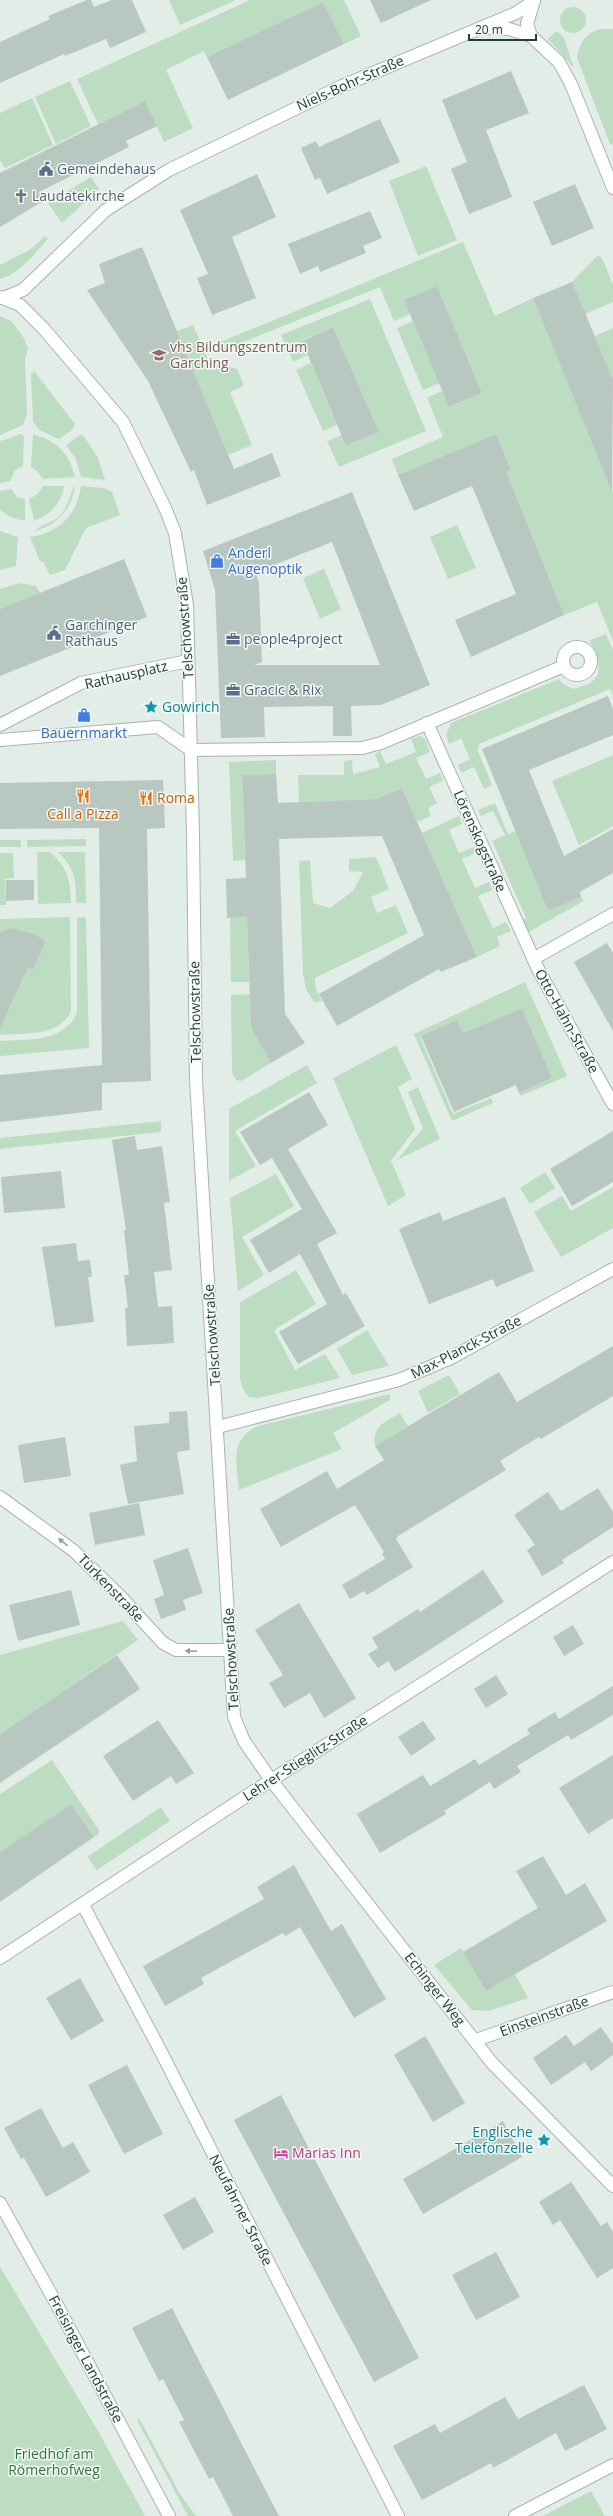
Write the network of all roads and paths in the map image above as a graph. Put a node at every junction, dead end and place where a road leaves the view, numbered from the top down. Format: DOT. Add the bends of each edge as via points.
graph roads {
  1 [pos="534,0"];
  2 [pos="482,28"];
  3 [pos="531,36"];
  4 [pos="613,188"];
  5 [pos="2,298"];
  6 [pos="188,661"];
  7 [pos="564,666"];
  8 [pos="427,723"];
  9 [pos="0,725"];
  10 [pos="0,740"];
  11 [pos="191,750"];
  12 [pos="613,914"];
  13 [pos="533,959"];
  14 [pos="613,1104"];
  15 [pos="613,1269"];
  16 [pos="218,1427"];
  17 [pos="0,1497"];
  18 [pos="613,1562"];
  19 [pos="230,1650"];
  20 [pos="271,1780"];
  21 [pos="83,1905"];
  22 [pos="0,1958"];
  23 [pos="613,1992"];
  24 [pos="476,2040"];
  25 [pos="613,2186"];
  26 [pos="0,2203"];
  27 [pos="613,2465"];
  28 [pos="169,2516"];
  29 [pos="398,2516"];
  30 [pos="515,2516"];
  1 -- 2 [label="street, Niels-Bohr-Straße" via="516,13"];
  1 -- 3 [label="street" via="528,24"];
  2 -- 3 [label="street" via="509,30"];
  2 -- 5 [label="street, Niels-Bohr-Straße" via="342,86 169,170 106,210 23,290"];
  3 -- 4 [label="street" via="558,62 568,78"];
  5 -- 6 [label="street, Telschowstraße" via="20,306 44,329 123,422 175,533 186,600"];
  6 -- 9 [label="street, Rathausplatz" via="81,683"];
  6 -- 11 [label="street, Telschowstraße"];
  7 -- 8 [label="street"];
  8 -- 11 [label="street" via="362,748"];
  8 -- 13 [label="street, Lörenskogstraße"];
  10 -- 11 [label="street" via="158,727"];
  11 -- 16 [label="street, Telschowstraße" via="196,1076"];
  12 -- 13 [label="street"];
  13 -- 14 [label="street, Otto-Hahn-Straße"];
  15 -- 16 [label="street, Max-Planck-Straße" via="451,1358 398,1380"];
  16 -- 19 [label="street, Telschowstraße"];
  19 -- 17 [label="street, Türkenstraße, one-way" via="176,1650 163,1643 74,1551"];
  18 -- 20 [label="street, Lehrer-Stieglitz-Straße"];
  19 -- 20 [label="street, Telschowstraße" via="234,1717 244,1741"];
  20 -- 21 [label="street, Lehrer-Stieglitz-Straße"];
  20 -- 24 [label="street, Echinger Weg"];
  21 -- 22 [label="street, Lehrer-Stieglitz-Straße"];
  21 -- 29 [label="street, Neufahrner Straße" via="158,2046"];
  23 -- 24 [label="street, Einsteinstraße"];
  24 -- 25 [label="street, Echinger Weg" via="492,2063"];
  26 -- 28 [label="street, Freisinger Landstraße"];
  27 -- 30 [label="street"];
}
